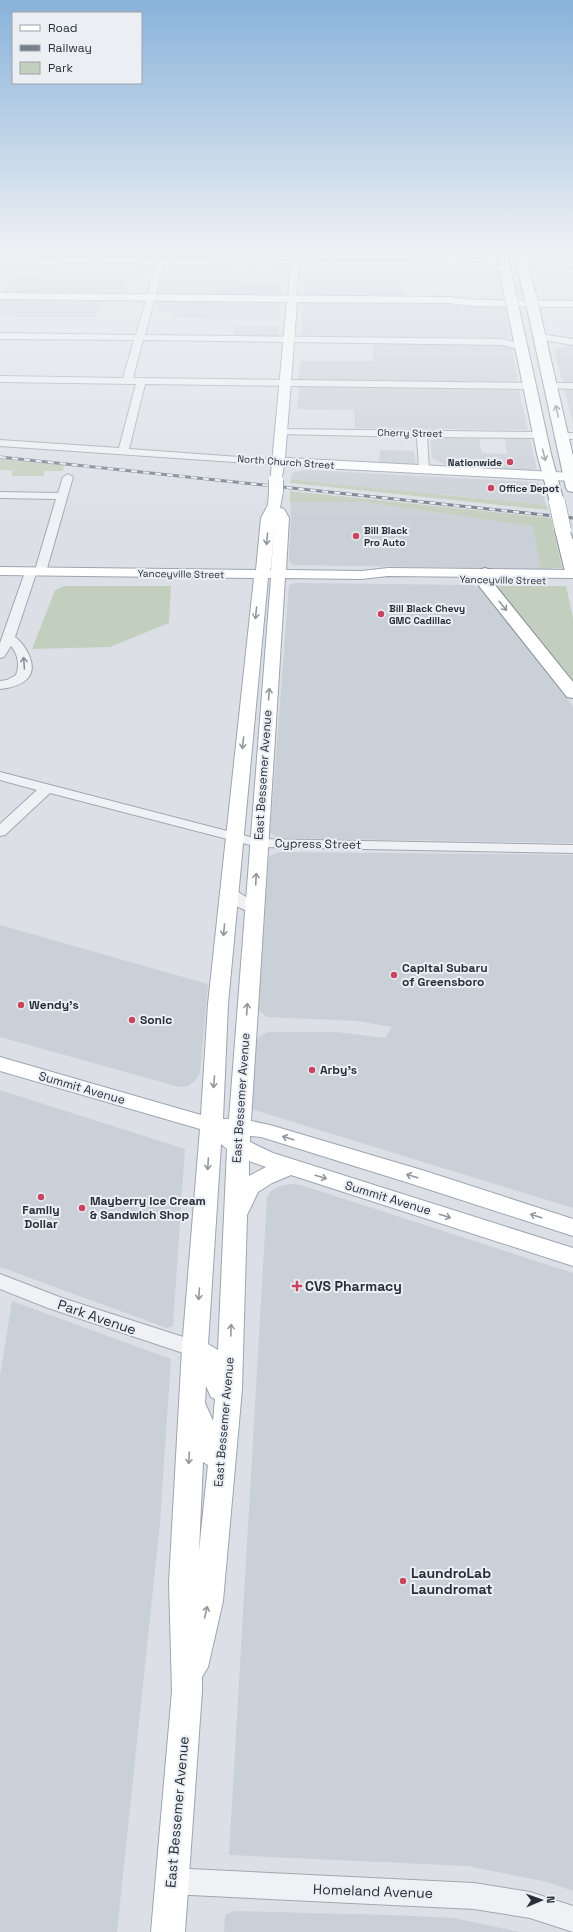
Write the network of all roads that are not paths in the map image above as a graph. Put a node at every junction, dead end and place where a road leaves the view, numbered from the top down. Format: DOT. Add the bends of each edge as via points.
graph roads {
  1 [pos="138,343"];
  2 [pos="289,343"];
  3 [pos="522,343"];
  4 [pos="541,343"];
  5 [pos="569,343"];
  6 [pos="543,350"];
  7 [pos="0,379"];
  8 [pos="127,381"];
  9 [pos="142,381"];
  10 [pos="285,383"];
  11 [pos="529,386"];
  12 [pos="552,386"];
  13 [pos="573,386"];
  14 [pos="281,432"];
  15 [pos="422,433"];
  16 [pos="539,435"];
  17 [pos="568,436"];
  18 [pos="0,443"];
  19 [pos="123,451"];
  20 [pos="278,462"];
  21 [pos="317,464"];
  22 [pos="424,470"];
  23 [pos="549,476"];
  24 [pos="68,477"];
  25 [pos="572,481"];
  26 [pos="276,492"];
  27 [pos="0,495"];
  28 [pos="62,496"];
  29 [pos="572,569"];
  30 [pos="0,571"];
  31 [pos="36,572"];
  32 [pos="270,575"];
  33 [pos="485,576"];
  34 [pos="573,581"];
  35 [pos="10,638"];
  36 [pos="0,654"];
  37 [pos="0,684"];
  38 [pos="573,693"];
  39 [pos="0,776"];
  40 [pos="47,788"];
  41 [pos="0,832"];
  42 [pos="233,836"];
  43 [pos="258,843"];
  44 [pos="573,849"];
  45 [pos="228,891"];
  46 [pos="254,908"];
  47 [pos="0,1064"];
  48 [pos="211,1125"];
  49 [pos="238,1137"];
  50 [pos="290,1167"];
  51 [pos="235,1218"];
  52 [pos="573,1228"];
  53 [pos="573,1256"];
  54 [pos="0,1281"];
  55 [pos="195,1349"];
  56 [pos="192,1399"];
  57 [pos="227,1411"];
  58 [pos="222,1460"];
  59 [pos="187,1691"];
  60 [pos="170,1882"];
  61 [pos="573,1919"];
  62 [pos="168,1932"];
  1 -- 8 [label="street"];
  2 -- 10 [label="main road, East Bessemer Avenue"];
  3 -- 11 [label="highway"];
  4 -- 6 [label="highway"];
  5 -- 6 [label="street"];
  6 -- 12 [label="highway"];
  7 -- 8 [label="street"];
  8 -- 9 [label="street"];
  9 -- 10 [label="street"];
  9 -- 19 [label="street"];
  10 -- 11 [label="street"];
  10 -- 14 [label="main road, East Bessemer Avenue"];
  11 -- 16 [label="highway"];
  12 -- 13 [label="street"];
  17 -- 12 [label="highway, one-way"];
  14 -- 15 [label="street, Cherry Street"];
  14 -- 20 [label="main road, East Bessemer Avenue"];
  15 -- 16 [label="street, Cherry Street"];
  15 -- 22 [label="street"];
  16 -- 23 [label="highway, one-way"];
  17 -- 25 [label="highway"];
  18 -- 19 [label="street, North Church Street"];
  19 -- 20 [label="street, North Church Street"];
  20 -- 21 [label="main road, North Church Street"];
  20 -- 26 [label="main road, East Bessemer Avenue"];
  21 -- 22 [label="main road, North Church Street"];
  21 -- 26 [label="main road" via="292,468"];
  22 -- 23 [label="main road, North Church Street"];
  23 -- 25 [label="main road, North Church Street"];
  23 -- 29 [label="highway, bridge"];
  24 -- 28 [label="street"];
  26 -- 32 [label="main road, East Bessemer Avenue" via="268,518"];
  27 -- 28 [label="street"];
  28 -- 31 [label="street"];
  29 -- 33 [label="main road, Yanceyville Street"];
  30 -- 31 [label="main road, Yanceyville Street"];
  31 -- 32 [label="main road, Yanceyville Street"];
  31 -- 35 [label="street"];
  32 -- 33 [label="main road, Yanceyville Street" via="361,575 396,579"];
  32 -- 42 [label="main road, East Bessemer Avenue, one-way" via="259,586"];
  43 -- 32 [label="main road, East Bessemer Avenue, one-way"];
  33 -- 34 [label="main road, Yanceyville Street"];
  33 -- 38 [label="highway, one-way" via="487,586"];
  35 -- 36 [label="street"];
  37 -- 35 [label="street, one-way" via="10,684 22,677 25,672 24,656 17,643"];
  39 -- 40 [label="street, Cypress Street"];
  40 -- 41 [label="street"];
  40 -- 42 [label="street, Cypress Street"];
  42 -- 43 [label="street, Cypress Street"];
  42 -- 45 [label="main road, East Bessemer Avenue"];
  43 -- 44 [label="street, Cypress Street"];
  46 -- 43 [label="main road, East Bessemer Avenue, one-way"];
  45 -- 46 [label="street"];
  45 -- 48 [label="main road, East Bessemer Avenue, one-way"];
  49 -- 46 [label="main road, East Bessemer Avenue, one-way"];
  47 -- 48 [label="main road, Summit Avenue"];
  48 -- 49 [label="main road, Summit Avenue"];
  48 -- 55 [label="main road, East Bessemer Avenue, one-way"];
  49 -- 50 [label="main road, Summit Avenue" via="265,1159"];
  49 -- 51 [label="main road, East Bessemer Avenue"];
  52 -- 49 [label="main road, one-way" via="262,1130"];
  50 -- 51 [label="main road" via="264,1177 250,1188"];
  50 -- 53 [label="main road, Summit Avenue, one-way"];
  57 -- 51 [label="main road, East Bessemer Avenue, one-way"];
  54 -- 55 [label="street, Park Avenue" via="55,1303"];
  55 -- 56 [label="main road, East Bessemer Avenue"];
  55 -- 57 [label="main road" via="210,1356 216,1365 218,1384"];
  56 -- 58 [label="main road" via="204,1432 206,1448"];
  56 -- 59 [label="main road, East Bessemer Avenue, one-way" via="183,1582"];
  57 -- 58 [label="main road, East Bessemer Avenue"];
  59 -- 58 [label="main road, East Bessemer Avenue, one-way" via="208,1601"];
  59 -- 60 [label="main road, East Bessemer Avenue"];
  60 -- 61 [label="street, Homeland Avenue" via="474,1896 530,1905"];
  60 -- 62 [label="main road, East Bessemer Avenue"];
}
